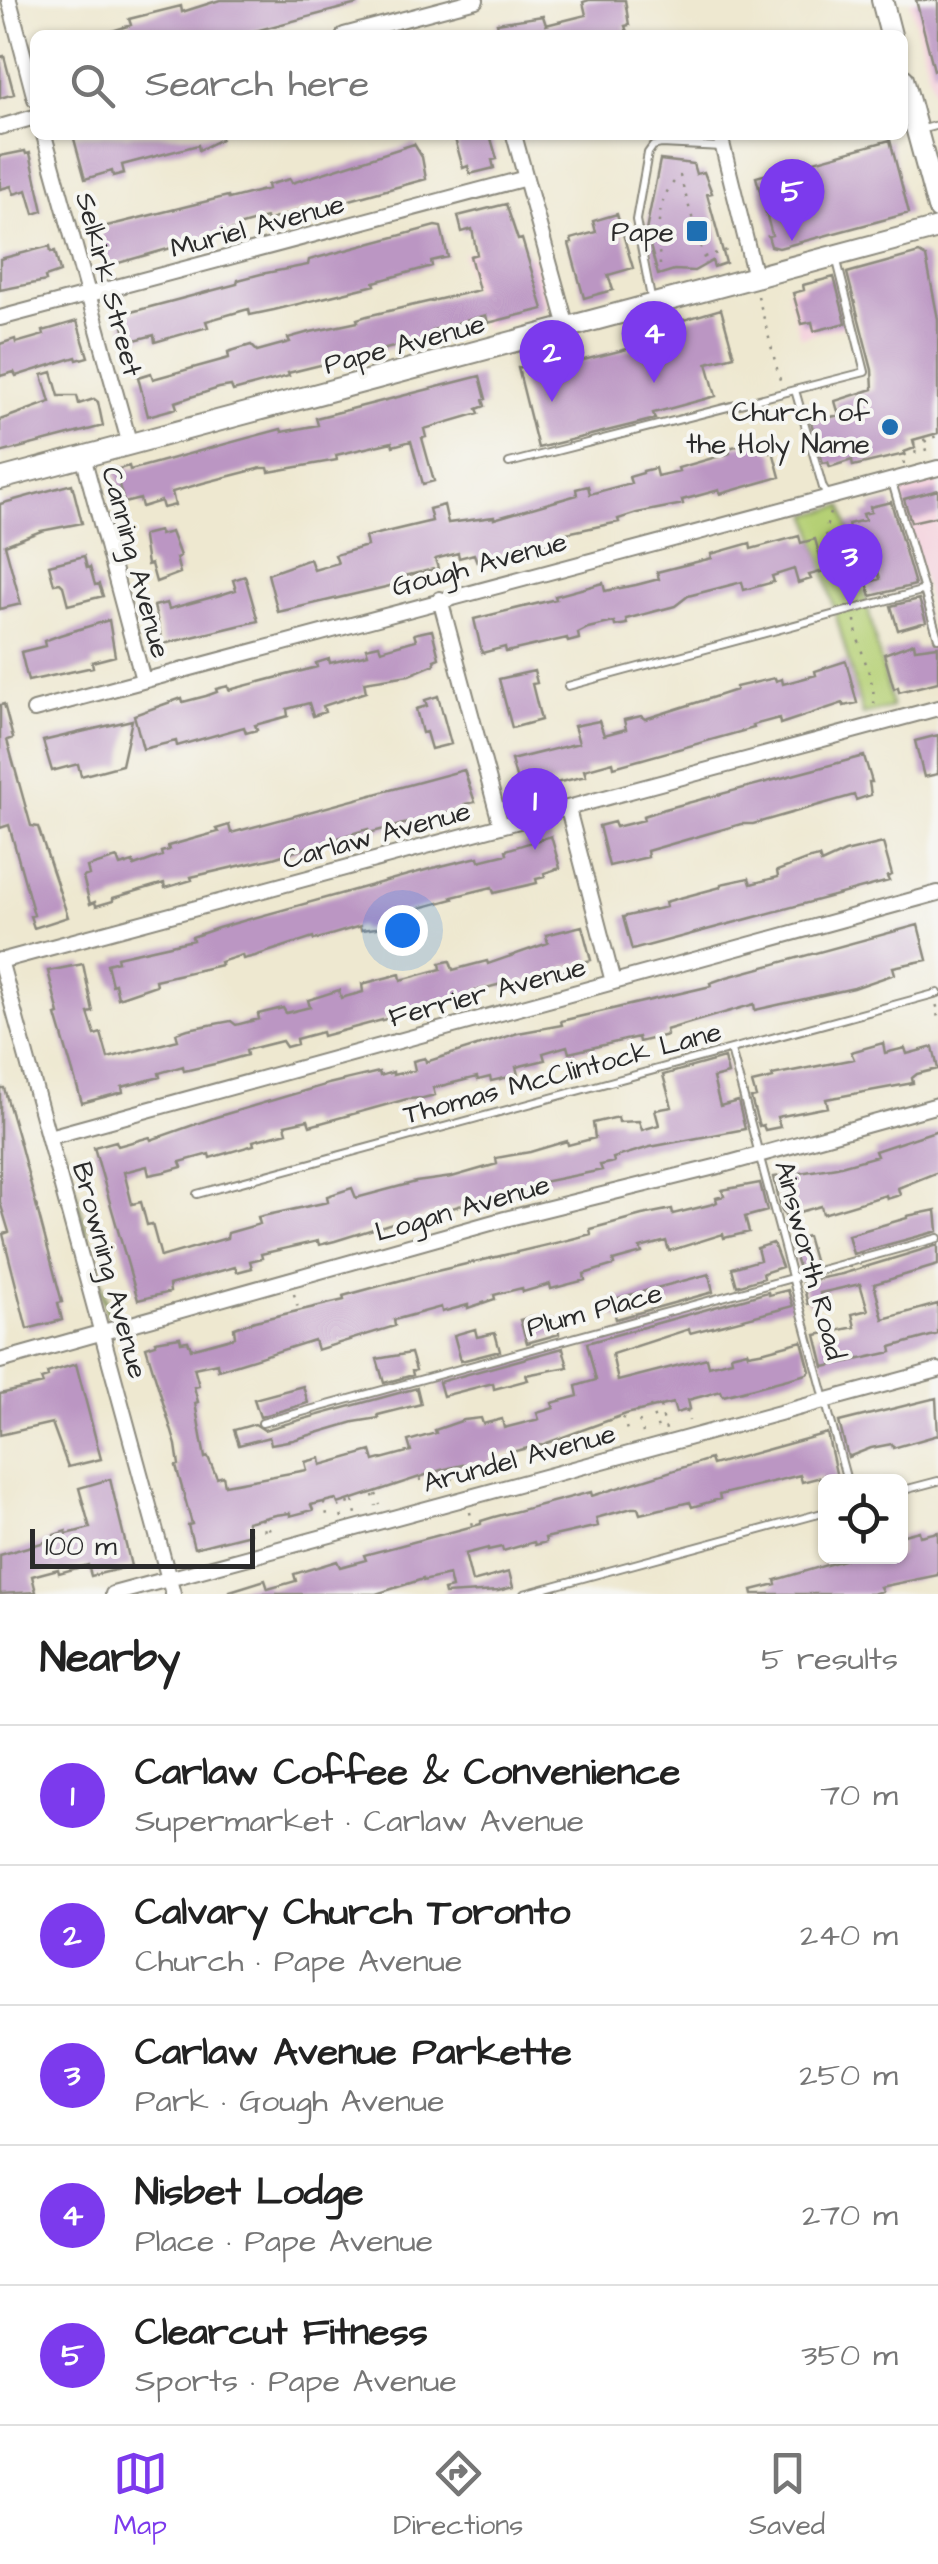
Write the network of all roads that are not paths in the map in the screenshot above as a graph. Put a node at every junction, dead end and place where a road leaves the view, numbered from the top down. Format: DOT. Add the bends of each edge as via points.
graph roads {
  1 [pos="8,0"];
  2 [pos="476,0"];
  3 [pos="882,0"];
  4 [pos="363,30"];
  5 [pos="890,30"];
  6 [pos="30,84"];
  7 [pos="908,98"];
  8 [pos="30,119"];
  9 [pos="938,125"];
  10 [pos="0,126"];
  11 [pos="917,131"];
  12 [pos="45,140"];
  13 [pos="515,140"];
  14 [pos="722,141"];
  15 [pos="526,178"];
  16 [pos="938,208"];
  17 [pos="938,228"];
  18 [pos="835,255"];
  19 [pos="756,286"];
  20 [pos="87,294"];
  21 [pos="652,304"];
  22 [pos="0,318"];
  23 [pos="567,328"];
  24 [pos="795,390"];
  25 [pos="130,446"];
  26 [pos="84,456"];
  27 [pos="509,463"];
  28 [pos="938,468"];
  29 [pos="0,479"];
  30 [pos="892,481"];
  31 [pos="829,497"];
  32 [pos="925,590"];
  33 [pos="440,599"];
  34 [pos="938,638"];
  35 [pos="143,680"];
  36 [pos="568,686"];
  37 [pos="938,708"];
  38 [pos="34,710"];
  39 [pos="568,808"];
  40 [pos="501,826"];
  41 [pos="938,893"];
  42 [pos="0,961"];
  43 [pos="613,982"];
  44 [pos="938,992"];
  45 [pos="730,1050"];
  46 [pos="938,1105"];
  47 [pos="49,1137"];
  48 [pos="759,1155"];
  49 [pos="197,1194"];
  50 [pos="938,1238"];
  51 [pos="792,1278"];
  52 [pos="103,1333"];
  53 [pos="0,1361"];
  54 [pos="938,1370"];
  55 [pos="826,1401"];
  56 [pos="262,1423"];
  57 [pos="845,1474"];
  58 [pos="938,1481"];
  59 [pos="908,1490"];
  60 [pos="818,1514"];
  61 [pos="171,1586"];
  62 [pos="113,1594"];
  63 [pos="524,1594"];
  1 -- 6 [label="street"];
  2 -- 4 [label="street"];
  3 -- 5 [label="main road"];
  7 -- 11 [label="main road"];
  8 -- 10 [label="street"];
  9 -- 11 [label="lane"];
  11 -- 16 [label="main road"];
  12 -- 20 [label="street, Selkirk Street"];
  13 -- 15 [label="street"];
  14 -- 19 [label="street"];
  14 -- 21 [label="lane" via="661,144 648,153 636,220"];
  15 -- 20 [label="street, Muriel Avenue"];
  15 -- 23 [label="street"];
  17 -- 18 [label="main road, Pape Avenue"];
  18 -- 19 [label="main road, Pape Avenue"];
  18 -- 24 [label="lane" via="865,372"];
  19 -- 21 [label="main road, Pape Avenue"];
  20 -- 22 [label="street, Muriel Avenue"];
  20 -- 25 [label="street, Selkirk Street"];
  21 -- 23 [label="main road, Pape Avenue"];
  23 -- 25 [label="main road, Pape Avenue"];
  24 -- 27 [label="lane"];
  24 -- 31 [label="lane"];
  25 -- 26 [label="main road, Pape Avenue"];
  26 -- 29 [label="main road, Pape Avenue"];
  26 -- 35 [label="street, Canning Avenue"];
  28 -- 30 [label="street, Gough Avenue"];
  30 -- 31 [label="street, Gough Avenue"];
  30 -- 32 [label="lane"];
  31 -- 33 [label="street, Gough Avenue"];
  32 -- 34 [label="lane"];
  32 -- 36 [label="lane"];
  33 -- 35 [label="street, Gough Avenue"];
  33 -- 40 [label="street"];
  35 -- 38 [label="street, Gough Avenue"];
  37 -- 39 [label="street, Carlaw Avenue"];
  39 -- 40 [label="street, Carlaw Avenue"];
  39 -- 43 [label="street"];
  40 -- 42 [label="street, Carlaw Avenue"];
  41 -- 43 [label="street, Ferrier Avenue"];
  42 -- 47 [label="street, Browning Avenue"];
  43 -- 47 [label="street, Ferrier Avenue"];
  44 -- 45 [label="lane, Thomas McClintock Lane"];
  45 -- 48 [label="lane, Ainsworth Road"];
  45 -- 49 [label="lane, Thomas McClintock Lane"];
  46 -- 48 [label="street, Logan Avenue"];
  47 -- 52 [label="street, Browning Avenue"];
  48 -- 51 [label="lane, Ainsworth Road"];
  48 -- 52 [label="street, Logan Avenue"];
  50 -- 51 [label="lane, Plum Place"];
  51 -- 55 [label="lane, Ainsworth Road"];
  51 -- 56 [label="lane, Plum Place"];
  52 -- 53 [label="street, Logan Avenue"];
  52 -- 61 [label="street, Browning Avenue"];
  54 -- 55 [label="street, Arundel Avenue"];
  55 -- 57 [label="lane, Ainsworth Road"];
  55 -- 61 [label="street, Arundel Avenue"];
  58 -- 59 [label="lane"];
  60 -- 63 [label="lane"];
  61 -- 62 [label="street, Arundel Avenue"];
}
